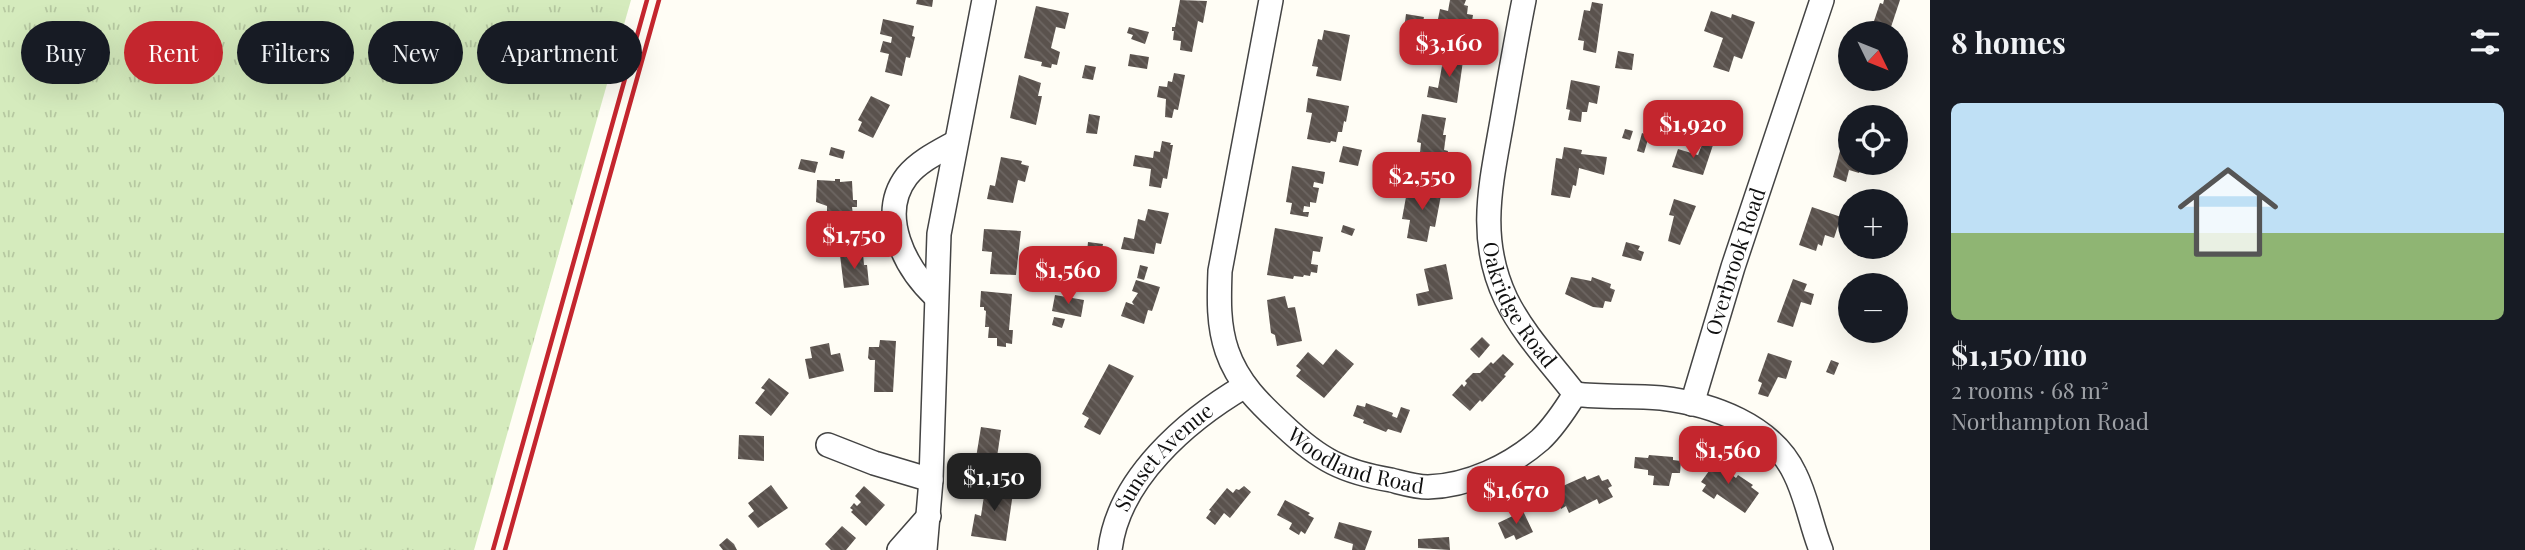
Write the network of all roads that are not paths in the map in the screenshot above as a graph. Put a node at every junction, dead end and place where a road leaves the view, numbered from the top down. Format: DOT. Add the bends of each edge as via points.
graph roads {
  1 [pos="984,0"];
  2 [pos="1271,0"];
  3 [pos="1524,0"];
  4 [pos="1822,0"];
  5 [pos="956,142"];
  6 [pos="936,297"];
  7 [pos="1245,386"];
  8 [pos="1575,394"];
  9 [pos="1692,404"];
  10 [pos="828,446"];
  11 [pos="931,481"];
  12 [pos="929,516"];
  13 [pos="1819,545"];
  14 [pos="899,550"];
  15 [pos="925,550"];
  16 [pos="1110,550"];
  1 -- 5 [label="street"];
  2 -- 7 [label="street, Woodland Road" via="1218,300 1227,350"];
  3 -- 8 [label="street, Oakridge Road" via="1488,202 1490,252 1522,326"];
  4 -- 9 [label="street, Overbrook Road"];
  5 -- 6 [label="street" via="939,233"];
  5 -- 6 [label="street" via="907,177 895,212 902,250"];
  6 -- 11 [label="street"];
  7 -- 8 [label="street, Woodland Road" via="1324,460 1365,475 1426,487 1475,478 1521,454 1557,422"];
  7 -- 16 [label="street, Sunset Avenue" via="1192,421 1150,466 1117,517"];
  8 -- 9 [label="street"];
  9 -- 13 [label="street" via="1741,421 1770,440 1796,476"];
  10 -- 11 [label="street"];
  11 -- 12 [label="street"];
  12 -- 14 [label="street"];
  12 -- 15 [label="street"];
}
